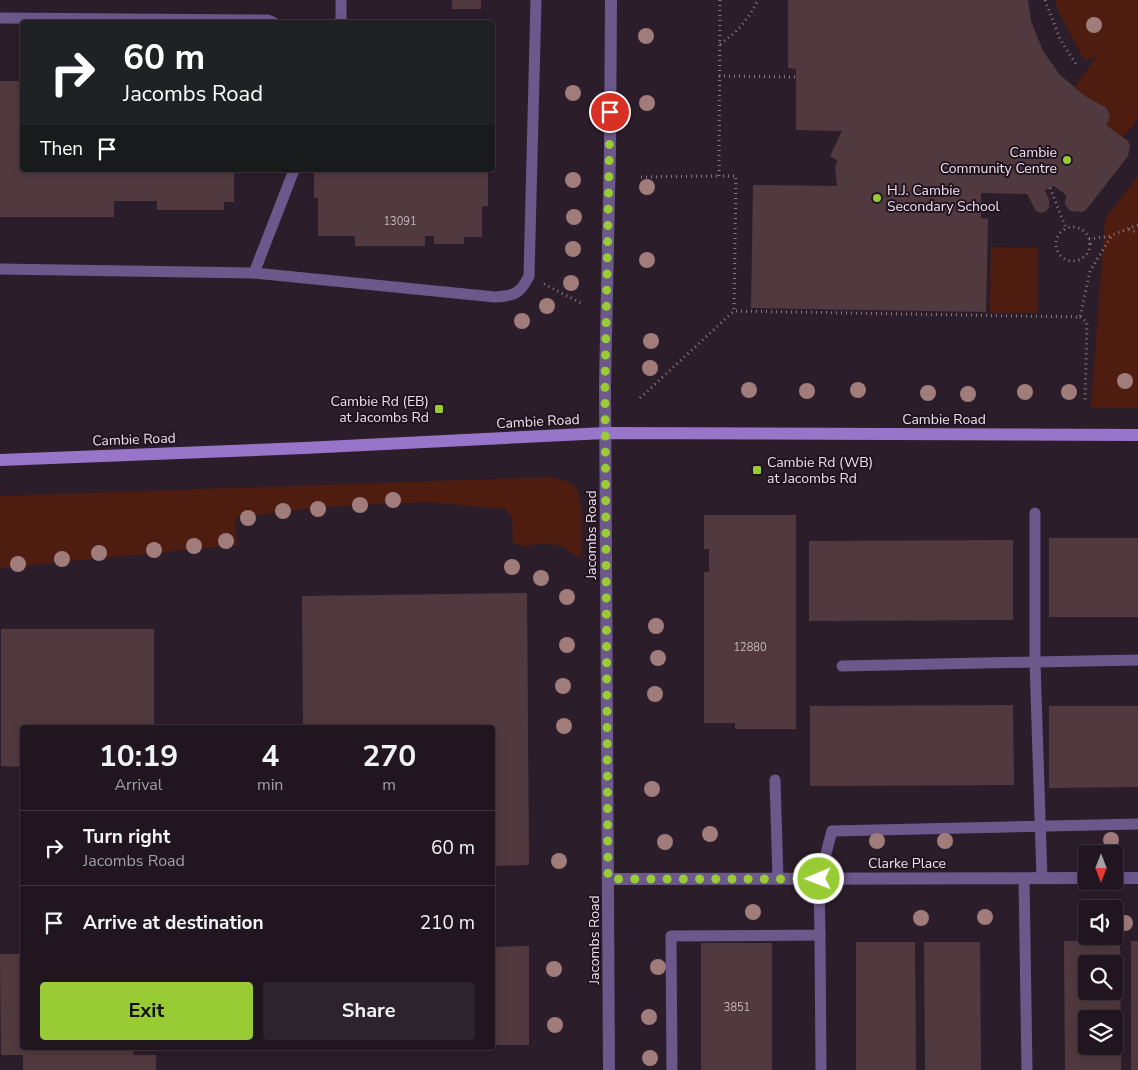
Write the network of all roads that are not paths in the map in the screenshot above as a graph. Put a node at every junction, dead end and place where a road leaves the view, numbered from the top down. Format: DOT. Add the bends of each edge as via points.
graph roads {
  1 [pos="341,0"];
  2 [pos="536,0"];
  3 [pos="611,0"];
  4 [pos="0,18"];
  5 [pos="268,20"];
  6 [pos="341,20"];
  7 [pos="293,172"];
  8 [pos="0,270"];
  9 [pos="254,273"];
  10 [pos="605,433"];
  11 [pos="1138,435"];
  12 [pos="0,460"];
  13 [pos="1035,513"];
  14 [pos="1138,660"];
  15 [pos="1035,662"];
  16 [pos="842,666"];
  17 [pos="775,780"];
  18 [pos="1138,824"];
  19 [pos="1040,826"];
  20 [pos="1024,878"];
  21 [pos="1042,878"];
  22 [pos="1078,878"];
  23 [pos="1123,878"];
  24 [pos="1138,878"];
  25 [pos="608,879"];
  26 [pos="778,879"];
  27 [pos="819,879"];
  28 [pos="820,935"];
  29 [pos="609,1070"];
  30 [pos="672,1070"];
  31 [pos="821,1070"];
  32 [pos="1027,1070"];
  1 -- 6 [label="lane"];
  2 -- 9 [label="lane" via="529,276 523,288 511,296 494,297"];
  3 -- 10 [label="street, Jacombs Road"];
  4 -- 5 [label="lane"];
  7 -- 9 [label="lane"];
  8 -- 9 [label="lane"];
  10 -- 11 [label="main road, Cambie Road"];
  10 -- 12 [label="main road, Cambie Road"];
  10 -- 25 [label="street, Jacombs Road"];
  13 -- 15 [label="lane"];
  14 -- 15 [label="lane"];
  15 -- 16 [label="lane"];
  15 -- 19 [label="lane"];
  17 -- 26 [label="lane"];
  18 -- 19 [label="lane"];
  19 -- 21 [label="lane"];
  19 -- 27 [label="lane" via="832,831"];
  20 -- 21 [label="street, Clarke Place"];
  20 -- 27 [label="street, Clarke Place"];
  20 -- 32 [label="lane"];
  21 -- 22 [label="street, Clarke Place"];
  23 -- 24 [label="street"];
  25 -- 26 [label="street, Clarke Place"];
  25 -- 29 [label="street, Jacombs Road"];
  26 -- 27 [label="street, Clarke Place"];
  27 -- 28 [label="lane"];
  28 -- 30 [label="lane" via="671,936"];
  28 -- 31 [label="lane"];
}
